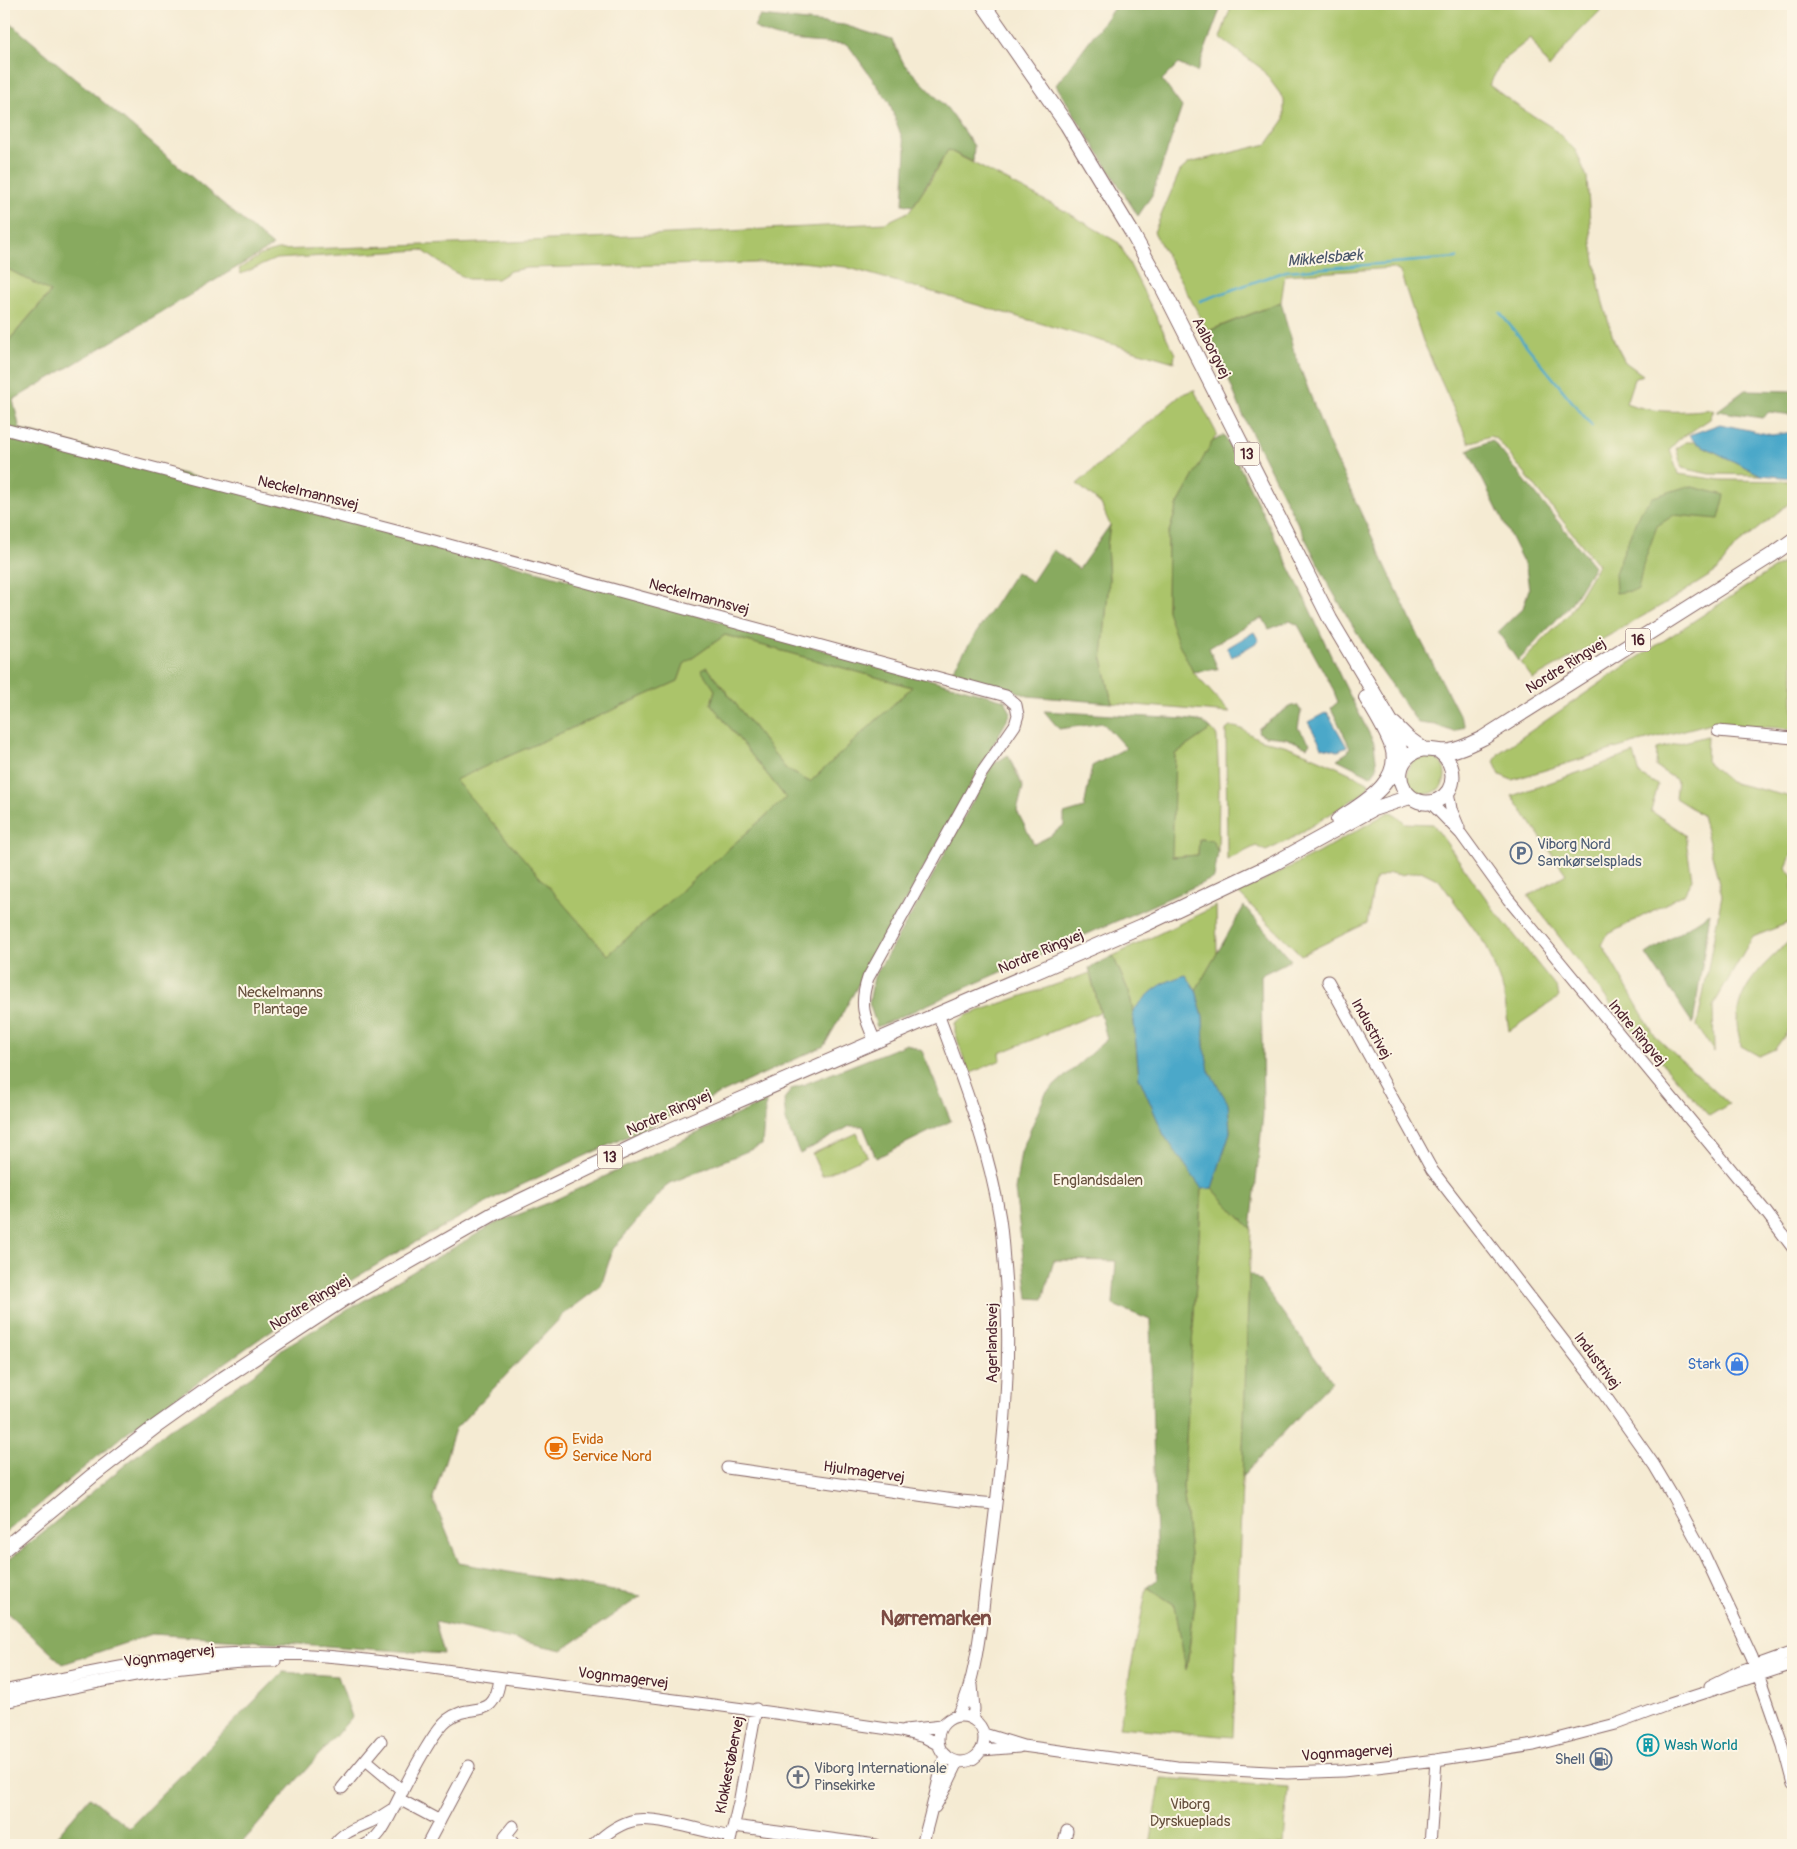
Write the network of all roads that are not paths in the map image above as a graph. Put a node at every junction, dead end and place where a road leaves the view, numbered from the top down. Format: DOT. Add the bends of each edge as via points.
graph roads {
  1 [pos="983,4"];
  2 [pos="4,429"];
  3 [pos="1793,540"];
  4 [pos="1330,619"];
  5 [pos="1390,720"];
  6 [pos="1718,731"];
  7 [pos="1483,738"];
  8 [pos="1793,738"];
  9 [pos="1424,749"];
  10 [pos="1440,752"];
  11 [pos="1404,760"];
  12 [pos="1453,772"];
  13 [pos="1400,780"];
  14 [pos="1448,792"];
  15 [pos="1410,797"];
  16 [pos="1430,802"];
  17 [pos="1373,809"];
  18 [pos="1461,834"];
  19 [pos="1273,864"];
  20 [pos="1328,981"];
  21 [pos="938,1014"];
  22 [pos="875,1041"];
  23 [pos="1793,1248"];
  24 [pos="727,1468"];
  25 [pos="996,1504"];
  26 [pos="4,1549"];
  27 [pos="1793,1652"];
  28 [pos="342,1658"];
  29 [pos="1793,1664"];
  30 [pos="1756,1671"];
  31 [pos="500,1678"];
  32 [pos="972,1680"];
  33 [pos="4,1691"];
  34 [pos="4,1702"];
  35 [pos="756,1709"];
  36 [pos="958,1716"];
  37 [pos="973,1718"];
  38 [pos="942,1726"];
  39 [pos="901,1731"];
  40 [pos="984,1734"];
  41 [pos="381,1740"];
  42 [pos="939,1744"];
  43 [pos="1023,1746"];
  44 [pos="982,1750"];
  45 [pos="945,1755"];
  46 [pos="366,1760"];
  47 [pos="1436,1760"];
  48 [pos="958,1762"];
  49 [pos="469,1766"];
  50 [pos="1793,1784"];
  51 [pos="342,1788"];
  52 [pos="398,1799"];
  53 [pos="932,1813"];
  54 [pos="440,1821"];
  55 [pos="513,1826"];
  56 [pos="1067,1831"];
  57 [pos="731,1836"];
  58 [pos="334,1845"];
  59 [pos="365,1845"];
  60 [pos="427,1845"];
  61 [pos="516,1845"];
  62 [pos="594,1845"];
  63 [pos="876,1845"];
  64 [pos="922,1845"];
  65 [pos="1063,1845"];
  66 [pos="1430,1845"];
  1 -- 4 [label="main road, Aalborgvej / 13" via="1066,125 1132,232"];
  2 -- 22 [label="street, Neckelmannsvej" via="446,544 1006,696 1016,705 1015,725 981,774 868,978 862,1006"];
  3 -- 7 [label="main road, Nordre Ringvej / 16"];
  4 -- 5 [label="main road, Aalborgvej / 13"];
  4 -- 19 [label="main road, 13" via="1358,684 1392,748 1393,762 1389,776 1375,794"];
  5 -- 9 [label="main road, Aalborgvej / 13"];
  5 -- 11 [label="main road, Aalborgvej"];
  6 -- 8 [label="street"];
  7 -- 10 [label="main road, Nordre Ringvej / 16" via="1460,749"];
  7 -- 12 [label="main road, Nordre Ringvej / 16"];
  9 -- 10 [label="main road, 13"];
  9 -- 11 [label="main road"];
  10 -- 12 [label="main road" via="1449,760"];
  11 -- 13 [label="main road"];
  12 -- 14 [label="main road"];
  13 -- 15 [label="main road"];
  13 -- 17 [label="main road, Nordre Ringvej"];
  14 -- 16 [label="main road"];
  14 -- 18 [label="street, Indre Ringvej"];
  15 -- 16 [label="main road"];
  15 -- 17 [label="main road, Nordre Ringvej / 13"];
  16 -- 18 [label="street, Indre Ringvej"];
  17 -- 19 [label="main road, Nordre Ringvej / 13"];
  18 -- 23 [label="street, Indre Ringvej" via="1514,906"];
  19 -- 21 [label="main road, Nordre Ringvej / 13" via="1142,926"];
  20 -- 30 [label="street, Industrivej" via="1432,1170 1594,1380 1654,1465 1704,1554"];
  21 -- 22 [label="main road, Nordre Ringvej / 13"];
  21 -- 25 [label="street, Agerlandsvej" via="985,1148 1000,1220 1008,1296 1009,1346 1007,1407"];
  22 -- 26 [label="main road, Nordre Ringvej / 13" via="574,1174 493,1214 344,1299 156,1427"];
  24 -- 25 [label="street, Hjulmagervej"];
  25 -- 32 [label="street, Agerlandsvej"];
  27 -- 30 [label="street, Vognmagervej"];
  28 -- 31 [label="street, Vognmagervej"];
  28 -- 33 [label="street, Vognmagervej" via="254,1653 193,1656 110,1668"];
  28 -- 34 [label="street, Vognmagervej" via="254,1661 168,1670"];
  29 -- 30 [label="street, Vognmagervej"];
  30 -- 47 [label="street, Vognmagervej" via="1616,1724 1534,1745"];
  30 -- 50 [label="street, Industrivej"];
  31 -- 35 [label="street, Vognmagervej"];
  31 -- 52 [label="street" via="498,1693 492,1703 483,1709 455,1714 444,1723"];
  32 -- 36 [label="street, Agerlandsvej"];
  32 -- 37 [label="street, Agerlandsvej"];
  35 -- 39 [label="street, Vognmagervej"];
  35 -- 57 [label="street, Klokkestøbervej"];
  36 -- 37 [label="street"];
  36 -- 38 [label="street"];
  37 -- 40 [label="street"];
  38 -- 39 [label="street, Vognmagervej"];
  38 -- 42 [label="street"];
  39 -- 42 [label="street, Vognmagervej"];
  40 -- 43 [label="street, Vognmagervej"];
  40 -- 44 [label="street"];
  41 -- 46 [label="street"];
  42 -- 45 [label="street"];
  43 -- 44 [label="street, Vognmagervej"];
  43 -- 47 [label="street, Vognmagervej" via="1177,1767 1287,1773 1343,1771"];
  44 -- 48 [label="street" via="972,1760"];
  45 -- 48 [label="street"];
  45 -- 53 [label="street"];
  46 -- 51 [label="street"];
  46 -- 52 [label="street"];
  47 -- 66 [label="street"];
  48 -- 53 [label="street"];
  49 -- 54 [label="street"];
  52 -- 54 [label="street"];
  52 -- 58 [label="street" via="370,1822 349,1830"];
  52 -- 59 [label="street" via="388,1822"];
  53 -- 64 [label="street"];
  54 -- 60 [label="street"];
  55 -- 61 [label="street" via="505,1836"];
  56 -- 65 [label="street"];
  57 -- 62 [label="street" via="651,1820 635,1820 617,1827"];
  57 -- 63 [label="street, Klokkestøbervej"];
}
